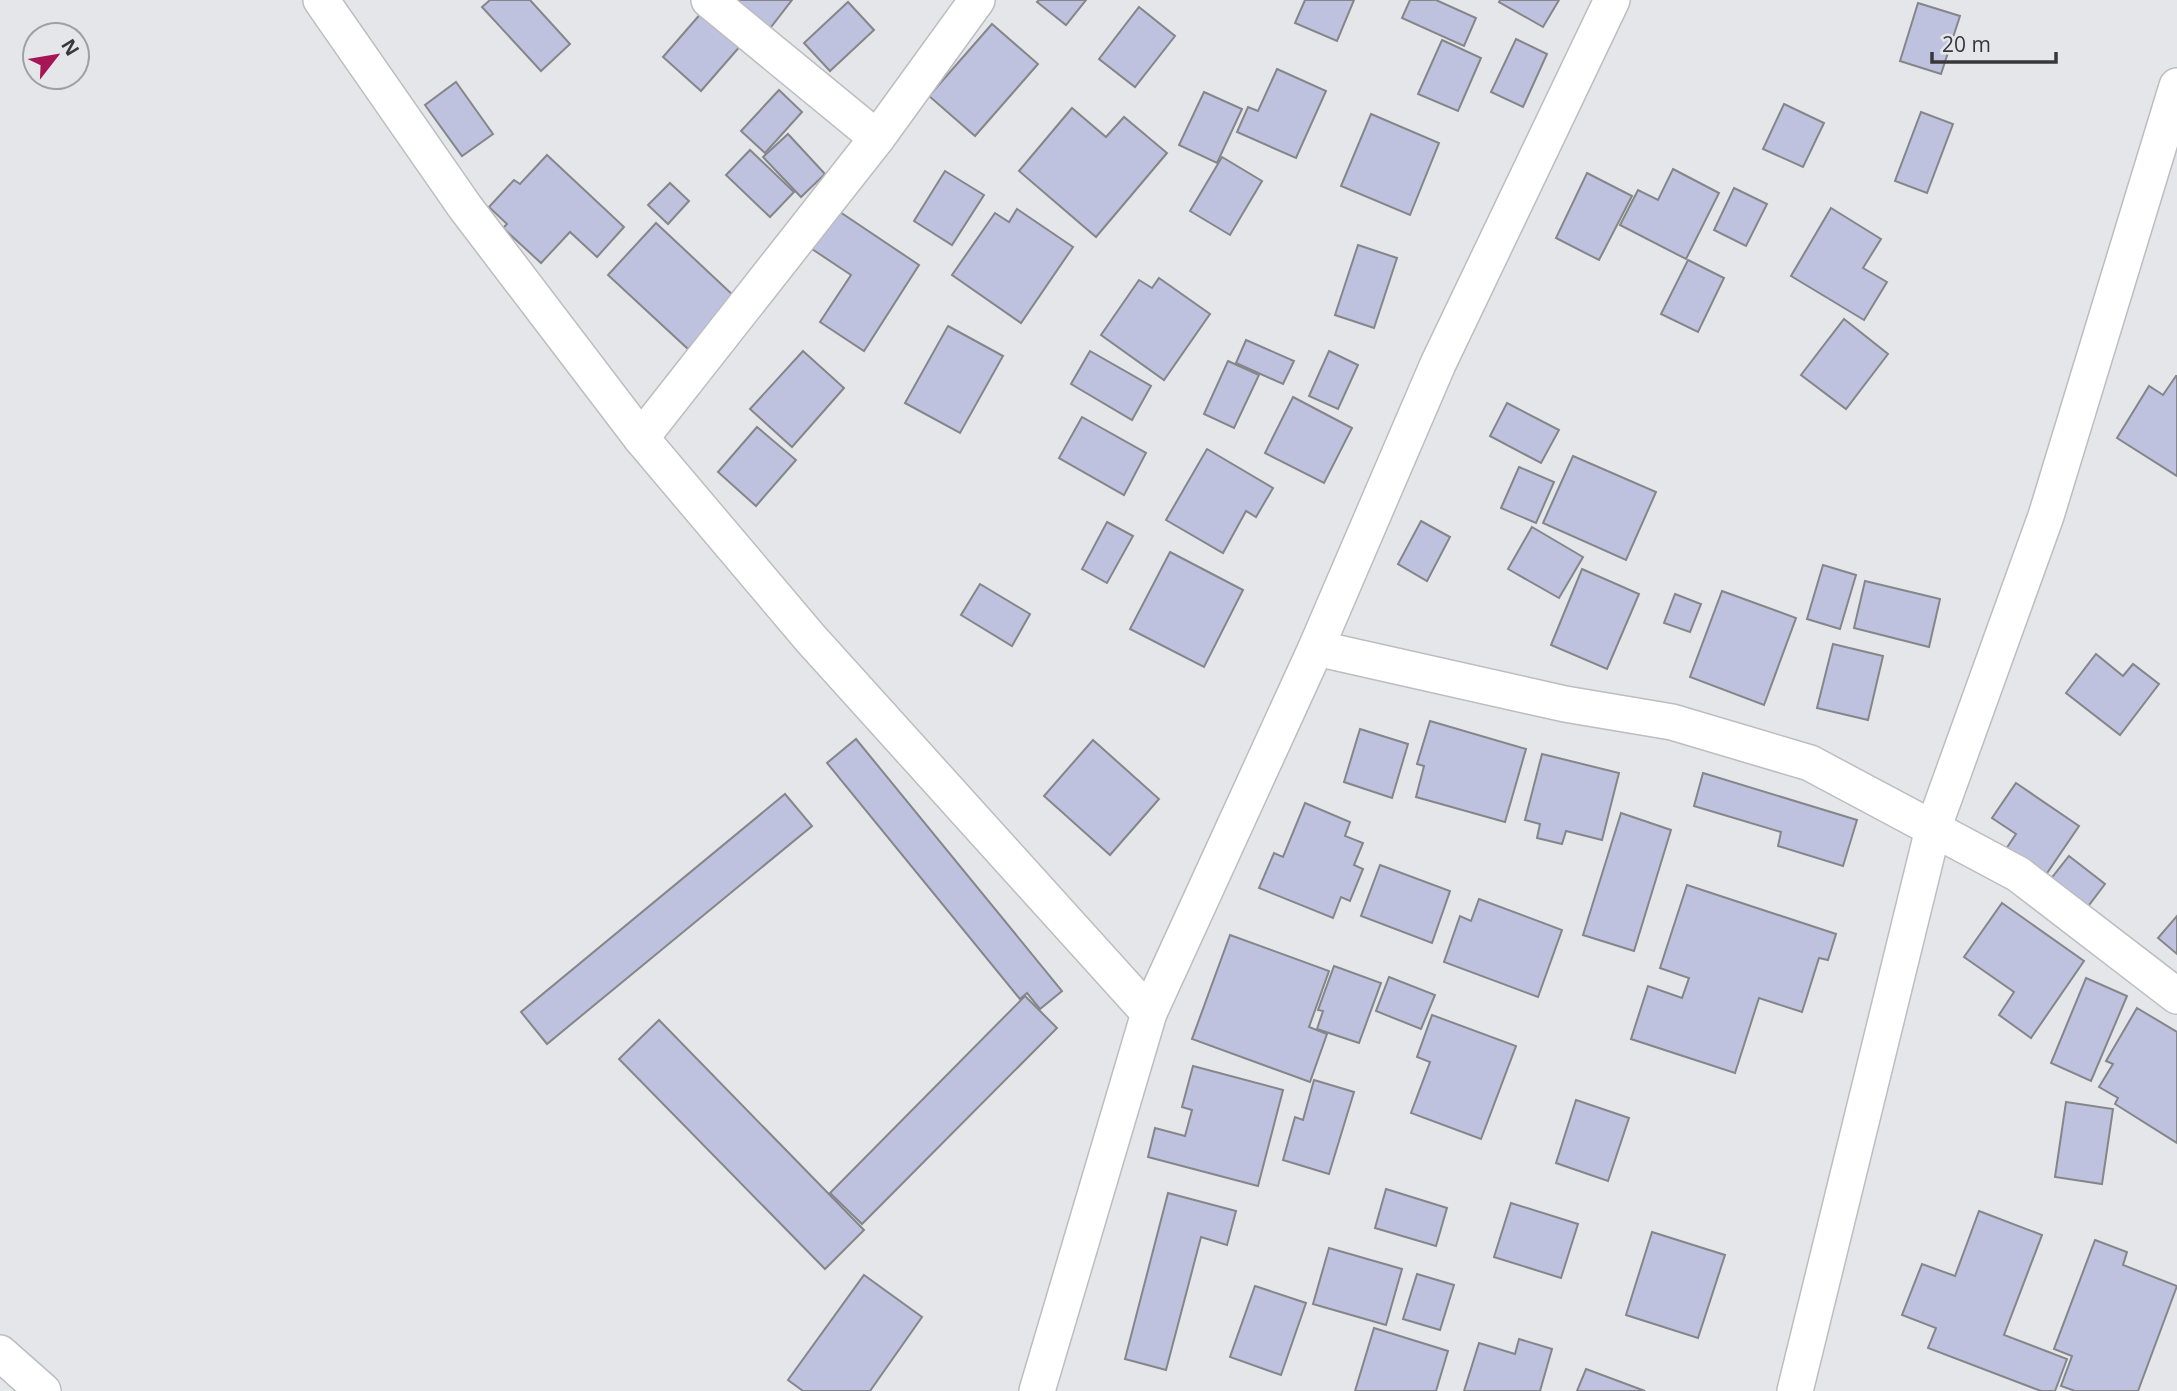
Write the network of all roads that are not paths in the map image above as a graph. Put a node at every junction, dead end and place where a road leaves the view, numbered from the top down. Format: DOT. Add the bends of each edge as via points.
graph roads {
  1 [pos="321,0"];
  2 [pos="709,0"];
  3 [pos="976,0"];
  4 [pos="1612,0"];
  5 [pos="2177,86"];
  6 [pos="877,138"];
  7 [pos="641,438"];
  8 [pos="1316,648"];
  9 [pos="1933,829"];
  10 [pos="2177,996"];
  11 [pos="1149,1013"];
  12 [pos="0,1353"];
  13 [pos="43,1391"];
  14 [pos="1037,1391"];
  15 [pos="1795,1391"];
  1 -- 7 [label="street" via="465,207"];
  2 -- 6 [label="street"];
  3 -- 6 [label="street"];
  4 -- 8 [label="street" via="1437,364"];
  5 -- 9 [label="street" via="2046,516"];
  6 -- 7 [label="street"];
  7 -- 11 [label="street" via="811,639"];
  8 -- 9 [label="street" via="1565,704 1684,725 1810,763"];
  8 -- 11 [label="street"];
  9 -- 10 [label="street" via="2018,874"];
  9 -- 15 [label="street"];
  11 -- 14 [label="street"];
  12 -- 13 [label="street"];
}
